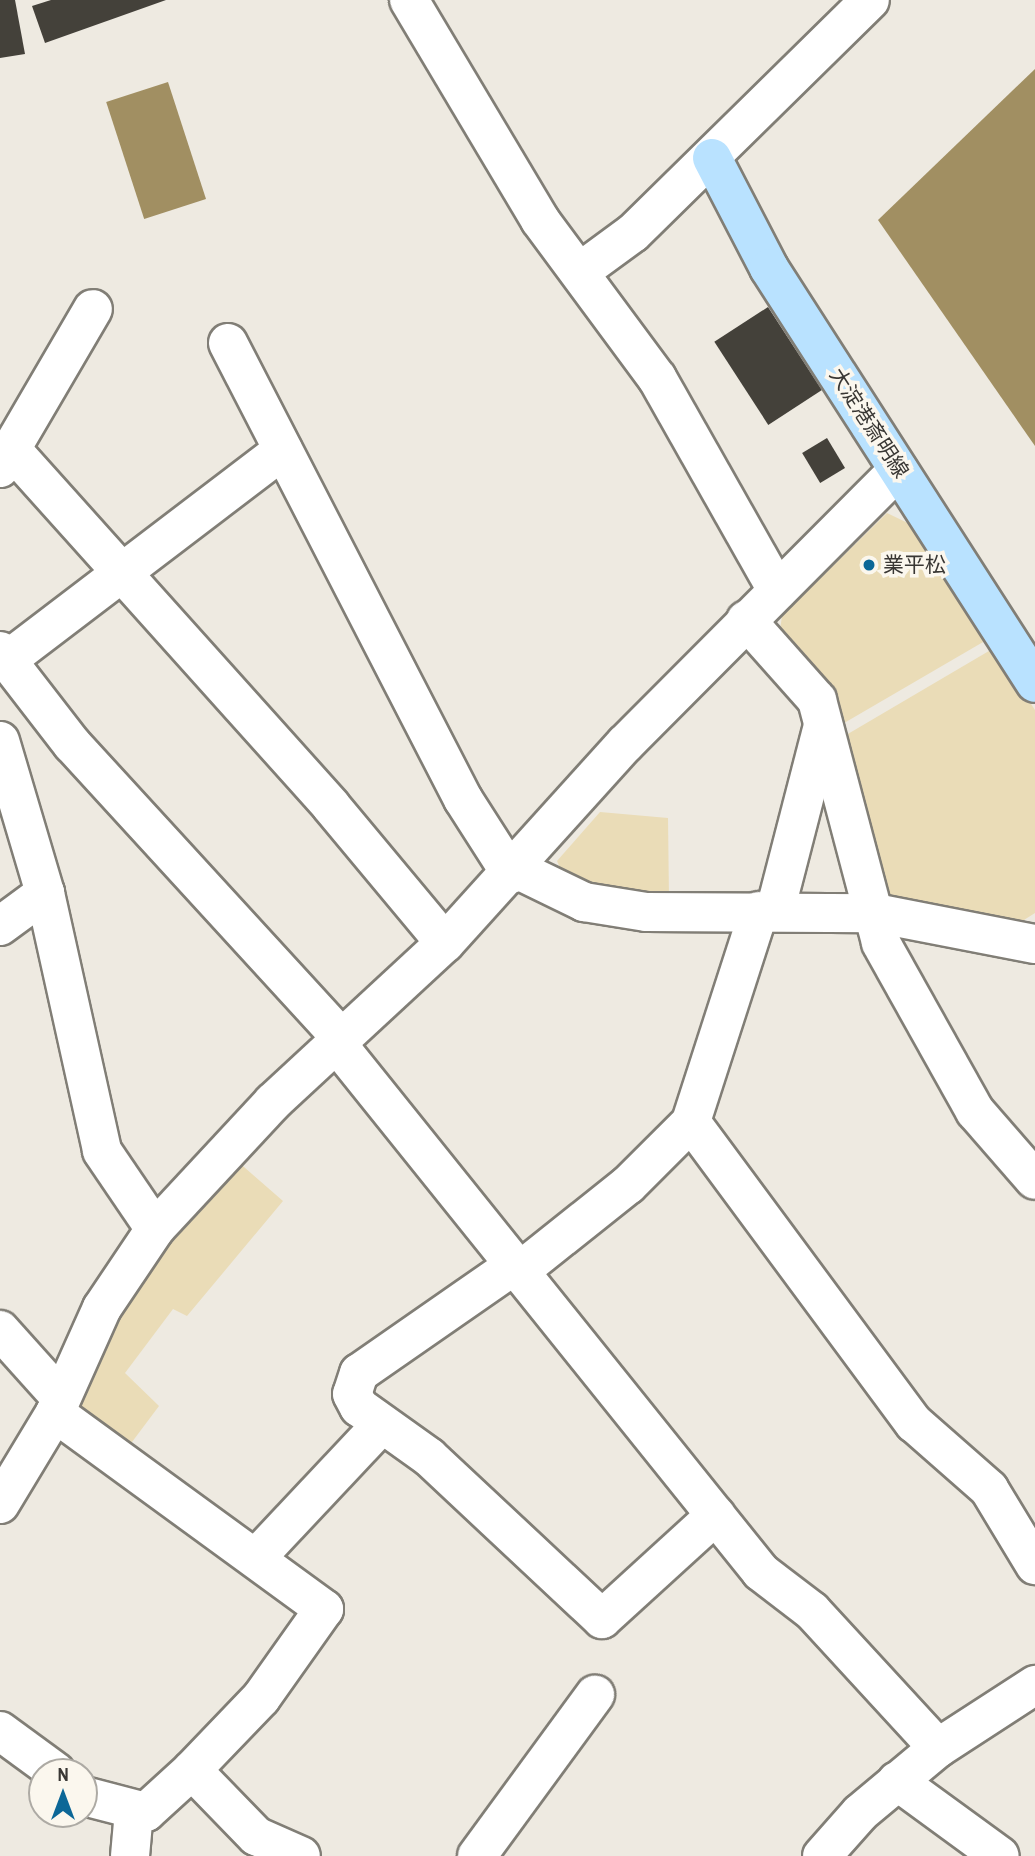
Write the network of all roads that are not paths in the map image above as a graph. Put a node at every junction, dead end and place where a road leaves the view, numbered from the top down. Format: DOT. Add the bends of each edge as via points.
graph roads {
  1 [pos="409,0"];
  2 [pos="870,0"];
  3 [pos="712,158"];
  4 [pos="581,271"];
  5 [pos="93,309"];
  6 [pos="228,343"];
  7 [pos="283,450"];
  8 [pos="6,458"];
  9 [pos="898,470"];
  10 [pos="125,574"];
  11 [pos="777,590"];
  12 [pos="746,620"];
  13 [pos="3,656"];
  14 [pos="1035,682"];
  15 [pos="824,724"];
  16 [pos="0,741"];
  17 [pos="513,872"];
  18 [pos="45,893"];
  19 [pos="767,911"];
  20 [pos="875,913"];
  21 [pos="0,926"];
  22 [pos="445,943"];
  23 [pos="1035,944"];
  24 [pos="340,1040"];
  25 [pos="691,1122"];
  26 [pos="1035,1180"];
  27 [pos="155,1229"];
  28 [pos="519,1267"];
  29 [pos="0,1330"];
  30 [pos="58,1406"];
  31 [pos="380,1426"];
  32 [pos="0,1504"];
  33 [pos="716,1515"];
  34 [pos="256,1558"];
  35 [pos="1035,1565"];
  36 [pos="1035,1685"];
  37 [pos="595,1695"];
  38 [pos="0,1731"];
  39 [pos="938,1748"];
  40 [pos="37,1758"];
  41 [pos="192,1770"];
  42 [pos="897,1781"];
  43 [pos="98,1800"];
  44 [pos="134,1811"];
  45 [pos="252,1846"];
  46 [pos="130,1856"];
  47 [pos="301,1856"];
  48 [pos="477,1856"];
  49 [pos="822,1856"];
  50 [pos="1000,1856"];
  1 -- 4 [label="street" via="540,220"];
  2 -- 3 [label="street"];
  3 -- 4 [label="street" via="633,233"];
  3 -- 9 [label="main road, 大淀港斎明線" via="757,248"];
  4 -- 11 [label="street" via="657,379"];
  5 -- 8 [label="street"];
  6 -- 7 [label="street"];
  7 -- 10 [label="street"];
  7 -- 17 [label="street" via="463,799"];
  8 -- 10 [label="street"];
  9 -- 11 [label="street"];
  9 -- 14 [label="main road, 大淀港斎明線"];
  10 -- 13 [label="street"];
  10 -- 22 [label="street"];
  11 -- 12 [label="street"];
  12 -- 15 [label="street" via="817,700"];
  12 -- 17 [label="street"];
  13 -- 24 [label="street" via="72,744"];
  15 -- 19 [label="street"];
  15 -- 20 [label="street"];
  16 -- 18 [label="street"];
  17 -- 19 [label="street" via="584,902 646,912"];
  17 -- 22 [label="street"];
  18 -- 21 [label="street"];
  18 -- 27 [label="street" via="102,1150"];
  19 -- 20 [label="street"];
  19 -- 25 [label="street"];
  20 -- 23 [label="street"];
  20 -- 26 [label="street" via="881,943 975,1111"];
  22 -- 24 [label="street"];
  24 -- 27 [label="street"];
  24 -- 28 [label="street"];
  25 -- 28 [label="street" via="628,1185"];
  25 -- 35 [label="street" via="914,1423 989,1489"];
  27 -- 30 [label="street" via="102,1308"];
  28 -- 31 [label="street" via="359,1373 352,1394"];
  28 -- 33 [label="street"];
  29 -- 30 [label="street"];
  30 -- 32 [label="street"];
  30 -- 34 [label="street" via="114,1461"];
  31 -- 33 [label="street" via="429,1457 601,1619"];
  31 -- 34 [label="street"];
  33 -- 39 [label="street" via="761,1572 812,1611"];
  34 -- 41 [label="street" via="324,1609 261,1698"];
  36 -- 39 [label="street"];
  37 -- 48 [label="street"];
  38 -- 40 [label="street"];
  39 -- 42 [label="street"];
  41 -- 44 [label="street" via="146,1812"];
  41 -- 45 [label="street"];
  42 -- 49 [label="street"];
  42 -- 50 [label="street"];
  43 -- 44 [label="street"];
  44 -- 46 [label="street"];
  45 -- 47 [label="street"];
}
